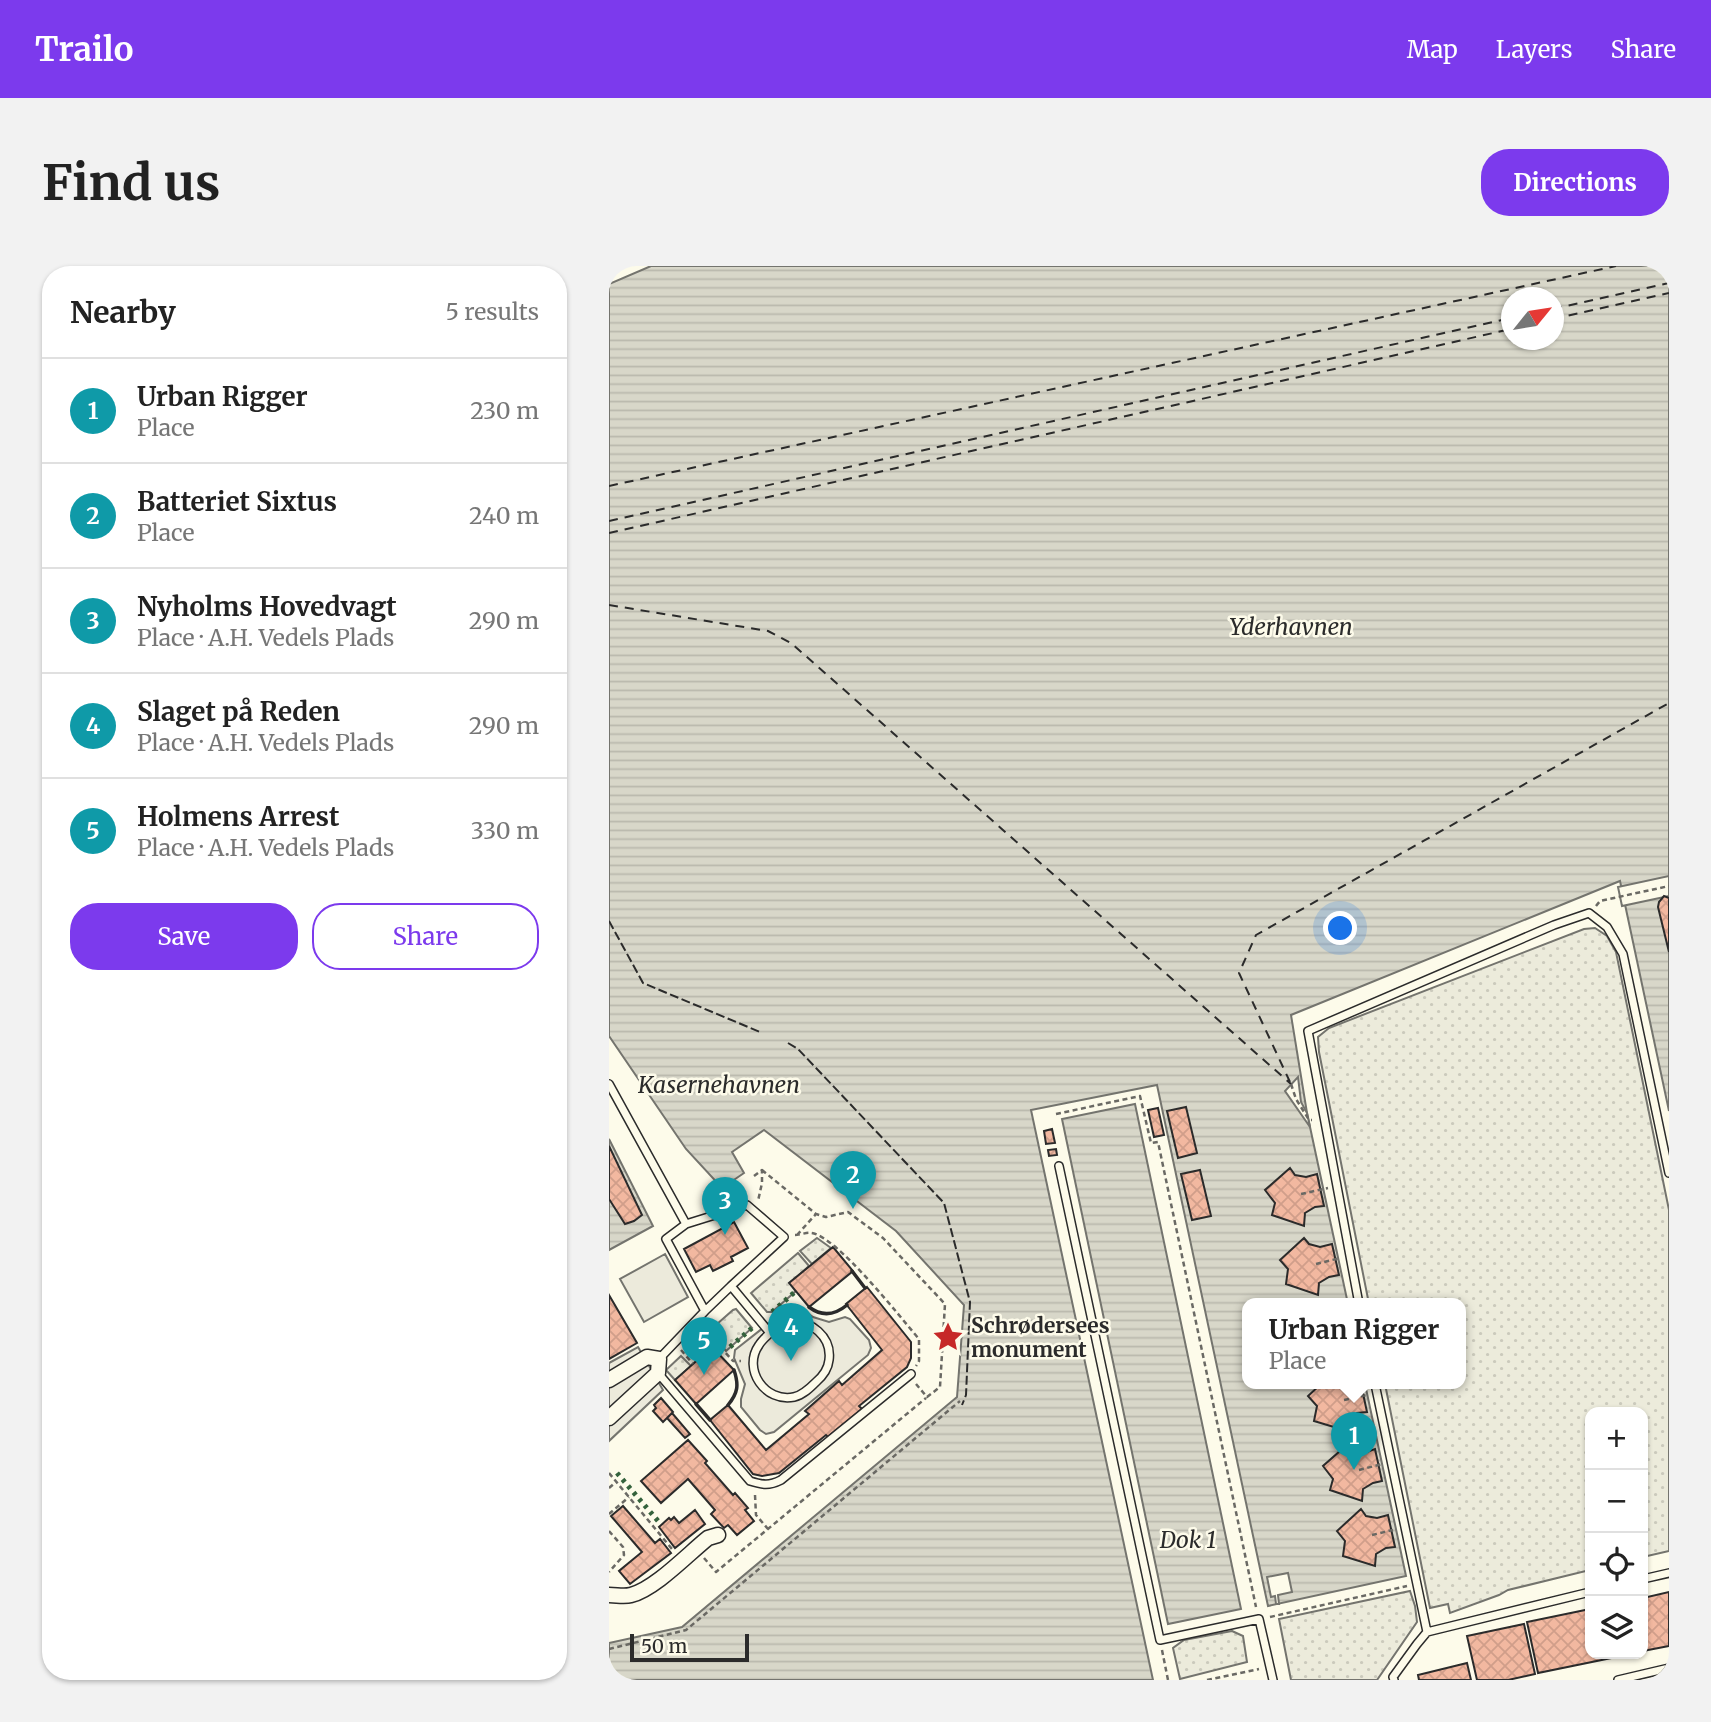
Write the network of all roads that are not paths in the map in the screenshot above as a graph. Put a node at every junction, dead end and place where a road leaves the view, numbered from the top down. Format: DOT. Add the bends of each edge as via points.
graph roads {
  1 [pos="616,266"];
  2 [pos="609,269"];
  3 [pos="609,1084"];
  4 [pos="1059,1166"];
  5 [pos="1669,1173"];
  6 [pos="686,1224"];
  7 [pos="731,1286"];
  8 [pos="1358,1298"];
  9 [pos="705,1311"];
  10 [pos="770,1333"];
  11 [pos="658,1366"];
  12 [pos="910,1375"];
  13 [pos="609,1381"];
  14 [pos="1376,1389"];
  15 [pos="609,1418"];
  16 [pos="718,1535"];
  17 [pos="1669,1573"];
  18 [pos="1648,1578"];
  19 [pos="1585,1593"];
  20 [pos="609,1595"];
  21 [pos="1427,1632"];
  22 [pos="1669,1668"];
  23 [pos="1273,1680"];
  24 [pos="1394,1680"];
  25 [pos="1618,1680"];
  1 -- 2 [label="lane"];
  3 -- 6 [label="lane"];
  4 -- 23 [label="lane" via="1160,1640 1259,1619"];
  5 -- 8 [label="lane" via="1623,954 1608,927 1589,913 1554,925 1308,1031"];
  6 -- 7 [label="lane" via="747,1205 784,1237"];
  6 -- 9 [label="lane" via="666,1239"];
  7 -- 9 [label="lane"];
  7 -- 10 [label="lane"];
  9 -- 11 [label="lane"];
  10 -- 10 [label="lane" via="799,1322 813,1327 828,1345 828,1367 801,1394 778,1397 759,1384 753,1370 755,1352"];
  11 -- 12 [label="lane" via="750,1480 762,1485 782,1480"];
  11 -- 13 [label="street" via="647,1357"];
  11 -- 15 [label="street"];
  14 -- 21 [label="lane"];
  16 -- 20 [label="street" via="708,1538 648,1588"];
  17 -- 18 [label="lane"];
  19 -- 21 [label="lane"];
  21 -- 24 [label="lane"];
  22 -- 25 [label="lane"];
}
